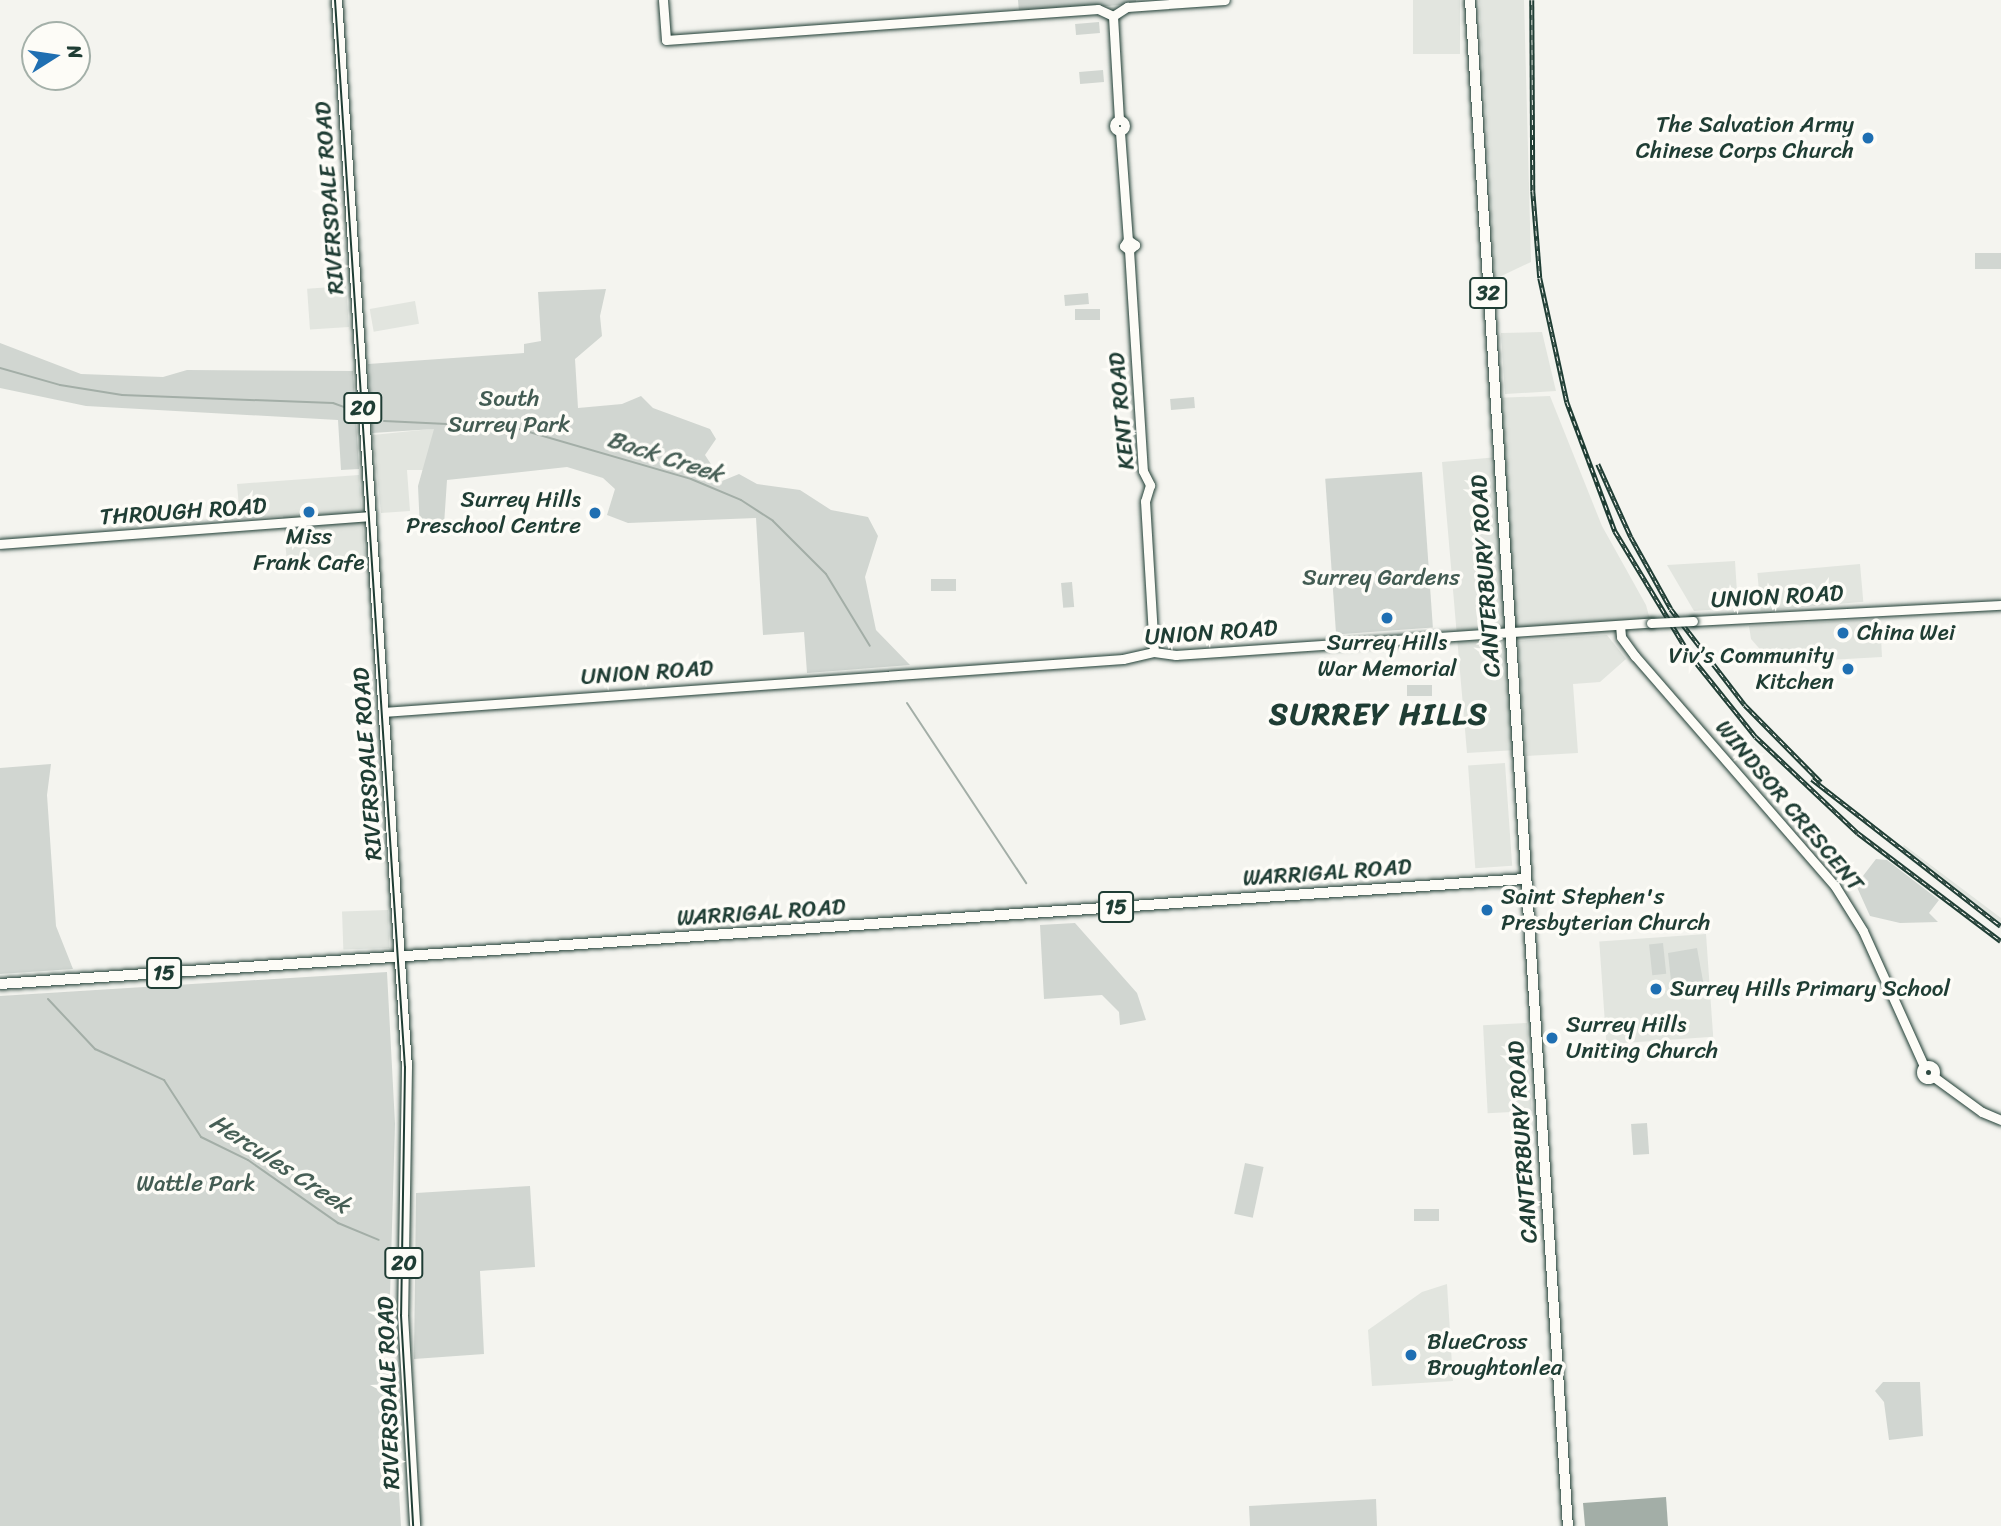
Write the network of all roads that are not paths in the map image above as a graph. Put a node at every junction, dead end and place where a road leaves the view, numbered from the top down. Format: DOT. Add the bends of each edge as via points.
graph roads {
  1 [pos="337,0"];
  2 [pos="663,0"];
  3 [pos="1225,0"];
  4 [pos="1470,0"];
  5 [pos="1113,16"];
  6 [pos="370,516"];
  7 [pos="0,544"];
  8 [pos="2001,605"];
  9 [pos="1620,625"];
  10 [pos="1509,631"];
  11 [pos="1154,652"];
  12 [pos="383,712"];
  13 [pos="1525,879"];
  14 [pos="400,958"];
  15 [pos="0,984"];
  16 [pos="2001,1120"];
  17 [pos="415,1526"];
  18 [pos="1568,1526"];
  1 -- 6 [label="main road, RIVERSDALE ROAD / 20"];
  2 -- 5 [label="street" via="666,40 1098,9"];
  3 -- 5 [label="street" via="1127,7"];
  4 -- 10 [label="main road, CANTERBURY ROAD / 32"];
  5 -- 11 [label="street, KENT ROAD" via="1119,120 1125,126 1120,132 1128,240 1124,246 1129,250 1143,471 1150,485 1145,500"];
  6 -- 7 [label="street, THROUGH ROAD"];
  6 -- 12 [label="main road, RIVERSDALE ROAD / 20"];
  8 -- 9 [label="street, UNION ROAD, bridge"];
  9 -- 10 [label="street, UNION ROAD"];
  9 -- 16 [label="street, WINDSOR CRESCENT" via="1621,637 1635,656 1835,886 1863,931 1924,1066 1931,1066 1934,1077 1982,1112"];
  10 -- 11 [label="street, UNION ROAD" via="1176,655"];
  10 -- 13 [label="main road, CANTERBURY ROAD / 32"];
  11 -- 12 [label="street, UNION ROAD" via="1123,659"];
  12 -- 14 [label="main road, RIVERSDALE ROAD / 20"];
  13 -- 14 [label="main road, WARRIGAL ROAD / 15"];
  13 -- 18 [label="main road, CANTERBURY ROAD / 32"];
  14 -- 15 [label="main road, WARRIGAL ROAD / 15"];
  14 -- 17 [label="main road, RIVERSDALE ROAD / 20" via="408,1103 404,1350"];
}
